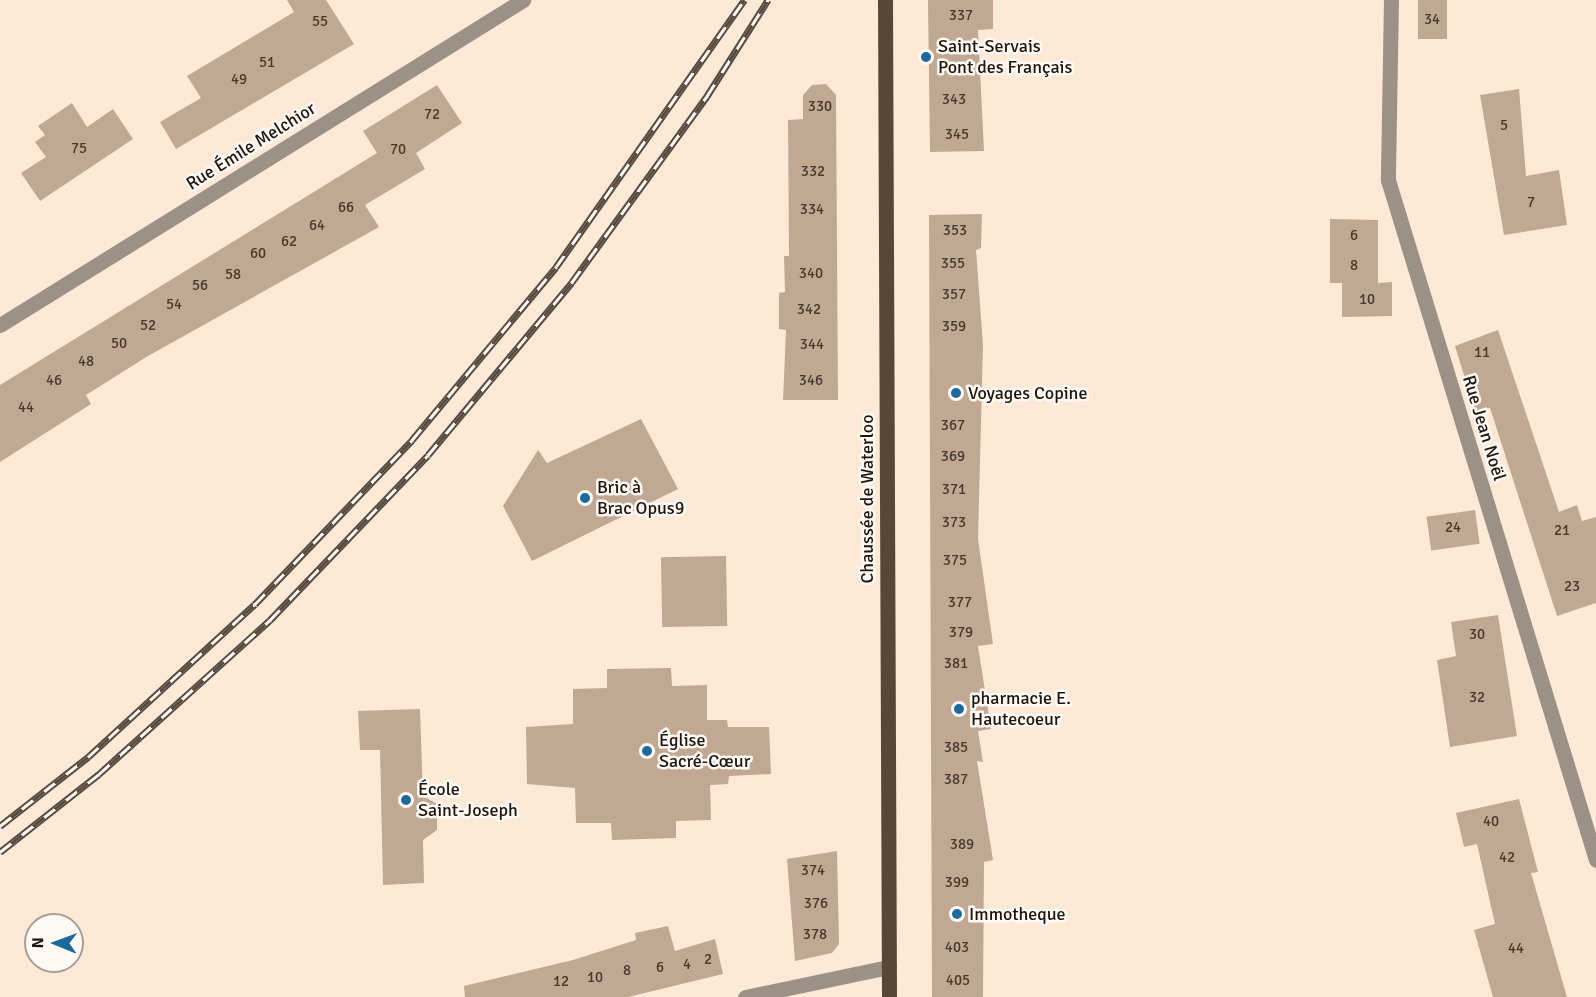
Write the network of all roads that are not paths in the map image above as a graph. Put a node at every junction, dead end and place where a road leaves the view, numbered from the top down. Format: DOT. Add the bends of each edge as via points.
graph roads {
  1 [pos="494,0"];
  2 [pos="523,0"];
  3 [pos="885,0"];
  4 [pos="1391,0"];
  5 [pos="499,15"];
  6 [pos="0,325"];
  7 [pos="1596,860"];
  8 [pos="889,967"];
  9 [pos="745,997"];
  10 [pos="889,997"];
  1 -- 5 [label="street"];
  2 -- 5 [label="street, Rue Émile Melchior"];
  3 -- 8 [label="main road, Chaussée de Waterloo"];
  4 -- 7 [label="street, Rue Jean Noël" via="1388,180"];
  5 -- 6 [label="street, Rue Émile Melchior"];
  8 -- 9 [label="street"];
  8 -- 10 [label="main road, Chaussée de Waterloo"];
}
